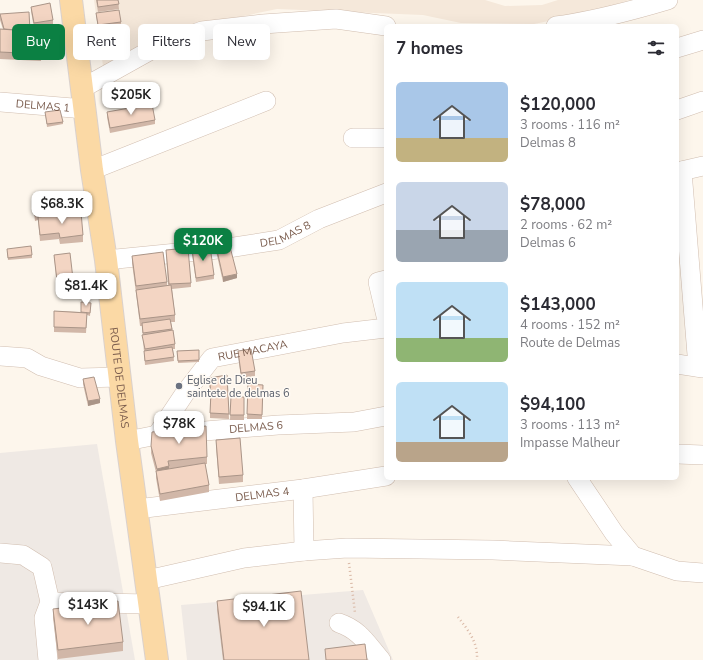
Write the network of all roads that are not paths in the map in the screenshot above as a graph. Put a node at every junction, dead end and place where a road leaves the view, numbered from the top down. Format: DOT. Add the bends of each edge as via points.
graph roads {
  1 [pos="71,0"];
  2 [pos="668,0"];
  3 [pos="576,24"];
  4 [pos="384,26"];
  5 [pos="703,40"];
  6 [pos="679,47"];
  7 [pos="83,99"];
  8 [pos="266,101"];
  9 [pos="703,101"];
  10 [pos="0,102"];
  11 [pos="679,109"];
  12 [pos="353,138"];
  13 [pos="384,138"];
  14 [pos="703,166"];
  15 [pos="92,170"];
  16 [pos="679,171"];
  17 [pos="384,194"];
  18 [pos="106,260"];
  19 [pos="384,280"];
  20 [pos="384,308"];
  21 [pos="384,328"];
  22 [pos="0,356"];
  23 [pos="679,364"];
  24 [pos="701,368"];
  25 [pos="120,377"];
  26 [pos="384,416"];
  27 [pos="157,435"];
  28 [pos="127,441"];
  29 [pos="679,454"];
  30 [pos="703,455"];
  31 [pos="384,476"];
  32 [pos="578,480"];
  33 [pos="303,489"];
  34 [pos="137,509"];
  35 [pos="304,551"];
  36 [pos="0,553"];
  37 [pos="633,556"];
  38 [pos="703,573"];
  39 [pos="147,580"];
  40 [pos="50,602"];
  41 [pos="150,604"];
  42 [pos="339,624"];
  43 [pos="153,659"];
  44 [pos="48,660"];
  45 [pos="381,660"];
  1 -- 7 [label="main road, ROUTE DE DELMAS"];
  2 -- 3 [label="street"];
  4 -- 7 [label="street" via="336,19 202,31 151,50"];
  5 -- 6 [label="street"];
  7 -- 10 [label="street, DELMAS 1"];
  7 -- 15 [label="main road, ROUTE DE DELMAS"];
  8 -- 15 [label="street"];
  9 -- 11 [label="street"];
  12 -- 13 [label="street"];
  14 -- 16 [label="street"];
  15 -- 18 [label="main road, ROUTE DE DELMAS"];
  16 -- 24 [label="street"];
  17 -- 18 [label="street, DELMAS 8" via="319,218 279,240 228,248"];
  18 -- 25 [label="main road, ROUTE DE DELMAS"];
  19 -- 20 [label="street" via="378,282"];
  21 -- 27 [label="street, RUE MACAYA" via="343,333 212,358"];
  22 -- 25 [label="street" via="27,358 41,366 80,378"];
  23 -- 24 [label="street"];
  25 -- 28 [label="main road, ROUTE DE DELMAS"];
  26 -- 27 [label="street, DELMAS 6" via="354,422 278,424"];
  27 -- 28 [label="street, DELMAS 6"];
  28 -- 34 [label="main road, ROUTE DE DELMAS"];
  29 -- 30 [label="street"];
  31 -- 33 [label="street, DELMAS 4"];
  32 -- 37 [label="street" via="614,534"];
  33 -- 34 [label="street, DELMAS 4"];
  33 -- 35 [label="street"];
  34 -- 39 [label="main road, ROUTE DE DELMAS"];
  35 -- 37 [label="street" via="347,548 493,550"];
  35 -- 39 [label="street" via="244,558"];
  36 -- 40 [label="street" via="23,555 42,567"];
  37 -- 38 [label="street" via="677,571"];
  39 -- 41 [label="main road, ROUTE DE DELMAS"];
  40 -- 41 [label="street"];
  40 -- 44 [label="street" via="44,618"];
  41 -- 43 [label="main road, ROUTE DE DELMAS"];
  42 -- 45 [label="street" via="357,632"];
}
